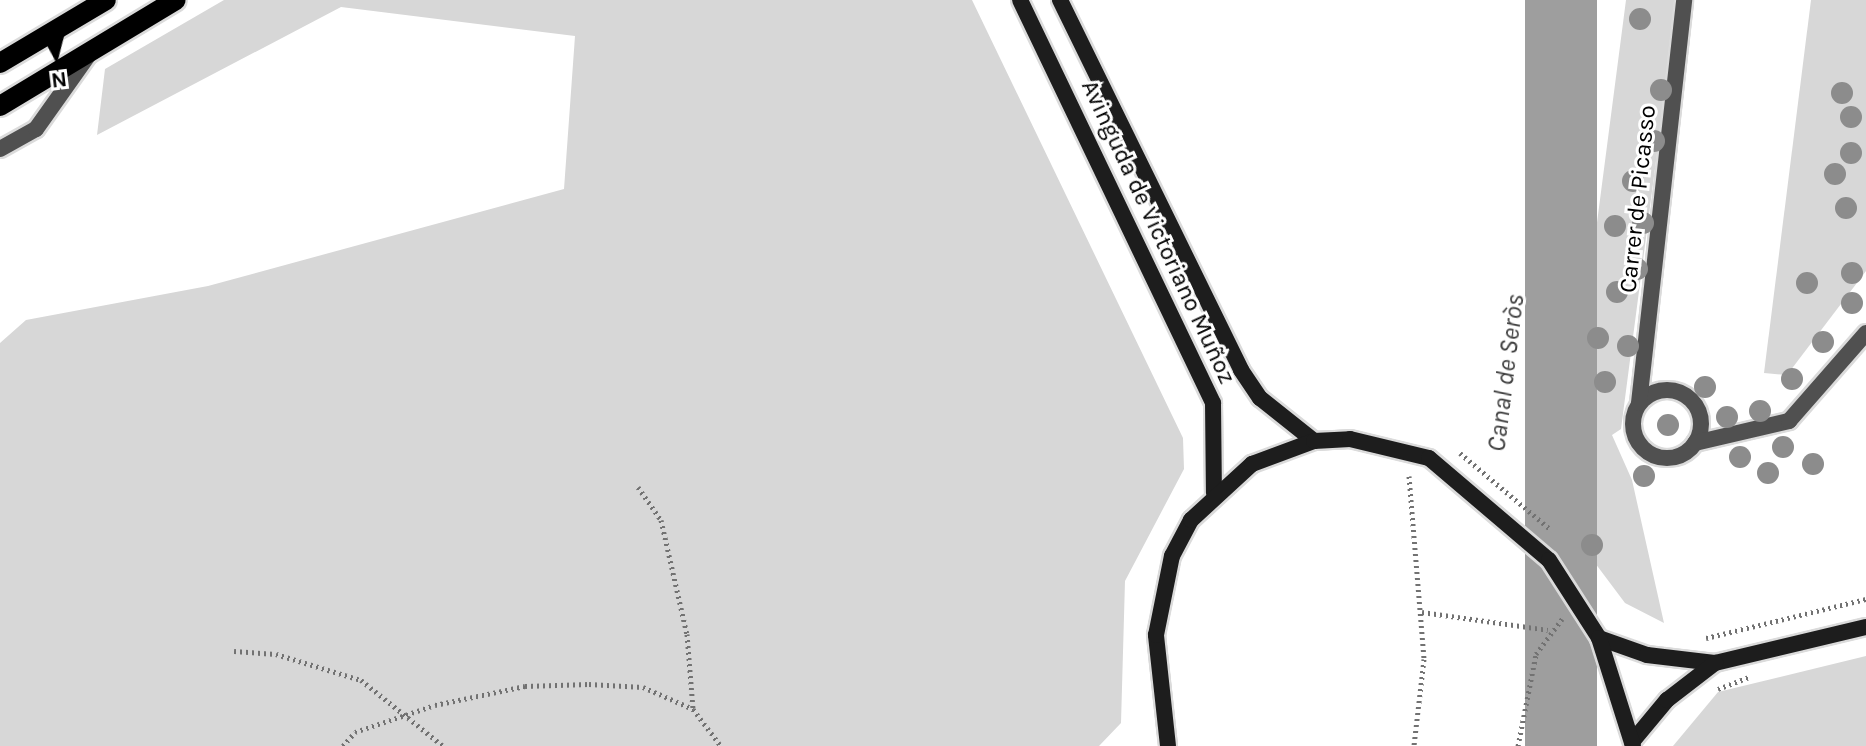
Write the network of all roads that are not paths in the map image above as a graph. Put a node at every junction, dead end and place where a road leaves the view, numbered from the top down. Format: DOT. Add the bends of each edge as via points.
graph roads {
  1 [pos="106,0"];
  2 [pos="176,0"];
  3 [pos="1020,0"];
  4 [pos="1060,0"];
  5 [pos="1684,0"];
  6 [pos="93,50"];
  7 [pos="0,63"];
  8 [pos="0,106"];
  9 [pos="0,149"];
  10 [pos="1866,333"];
  11 [pos="1639,403"];
  12 [pos="1314,441"];
  13 [pos="1695,443"];
  14 [pos="1214,493"];
  15 [pos="1866,627"];
  16 [pos="1599,638"];
  17 [pos="1715,663"];
  18 [pos="1633,744"];
  19 [pos="1168,746"];
  1 -- 7 [label="main road"];
  2 -- 6 [label="main road"];
  3 -- 14 [label="main road, Avinguda de Victoriano Muñoz" via="1213,403"];
  4 -- 12 [label="main road, Avinguda de Victoriano Muñoz" via="1241,370 1260,398"];
  5 -- 11 [label="street, Carrer de Picasso"];
  6 -- 8 [label="main road"];
  6 -- 9 [label="street" via="36,129"];
  10 -- 13 [label="street" via="1789,421"];
  11 -- 13 [label="street" via="1671,389 1692,399 1701,421"];
  11 -- 13 [label="street" via="1632,424 1647,452 1668,458"];
  12 -- 14 [label="main road" via="1252,464"];
  12 -- 16 [label="main road" via="1429,458 1549,560"];
  14 -- 19 [label="main road" via="1185,532 1162,592 1156,635"];
  15 -- 17 [label="main road"];
  16 -- 17 [label="main road" via="1647,655"];
  16 -- 18 [label="main road"];
  17 -- 18 [label="main road" via="1667,700"];
}
